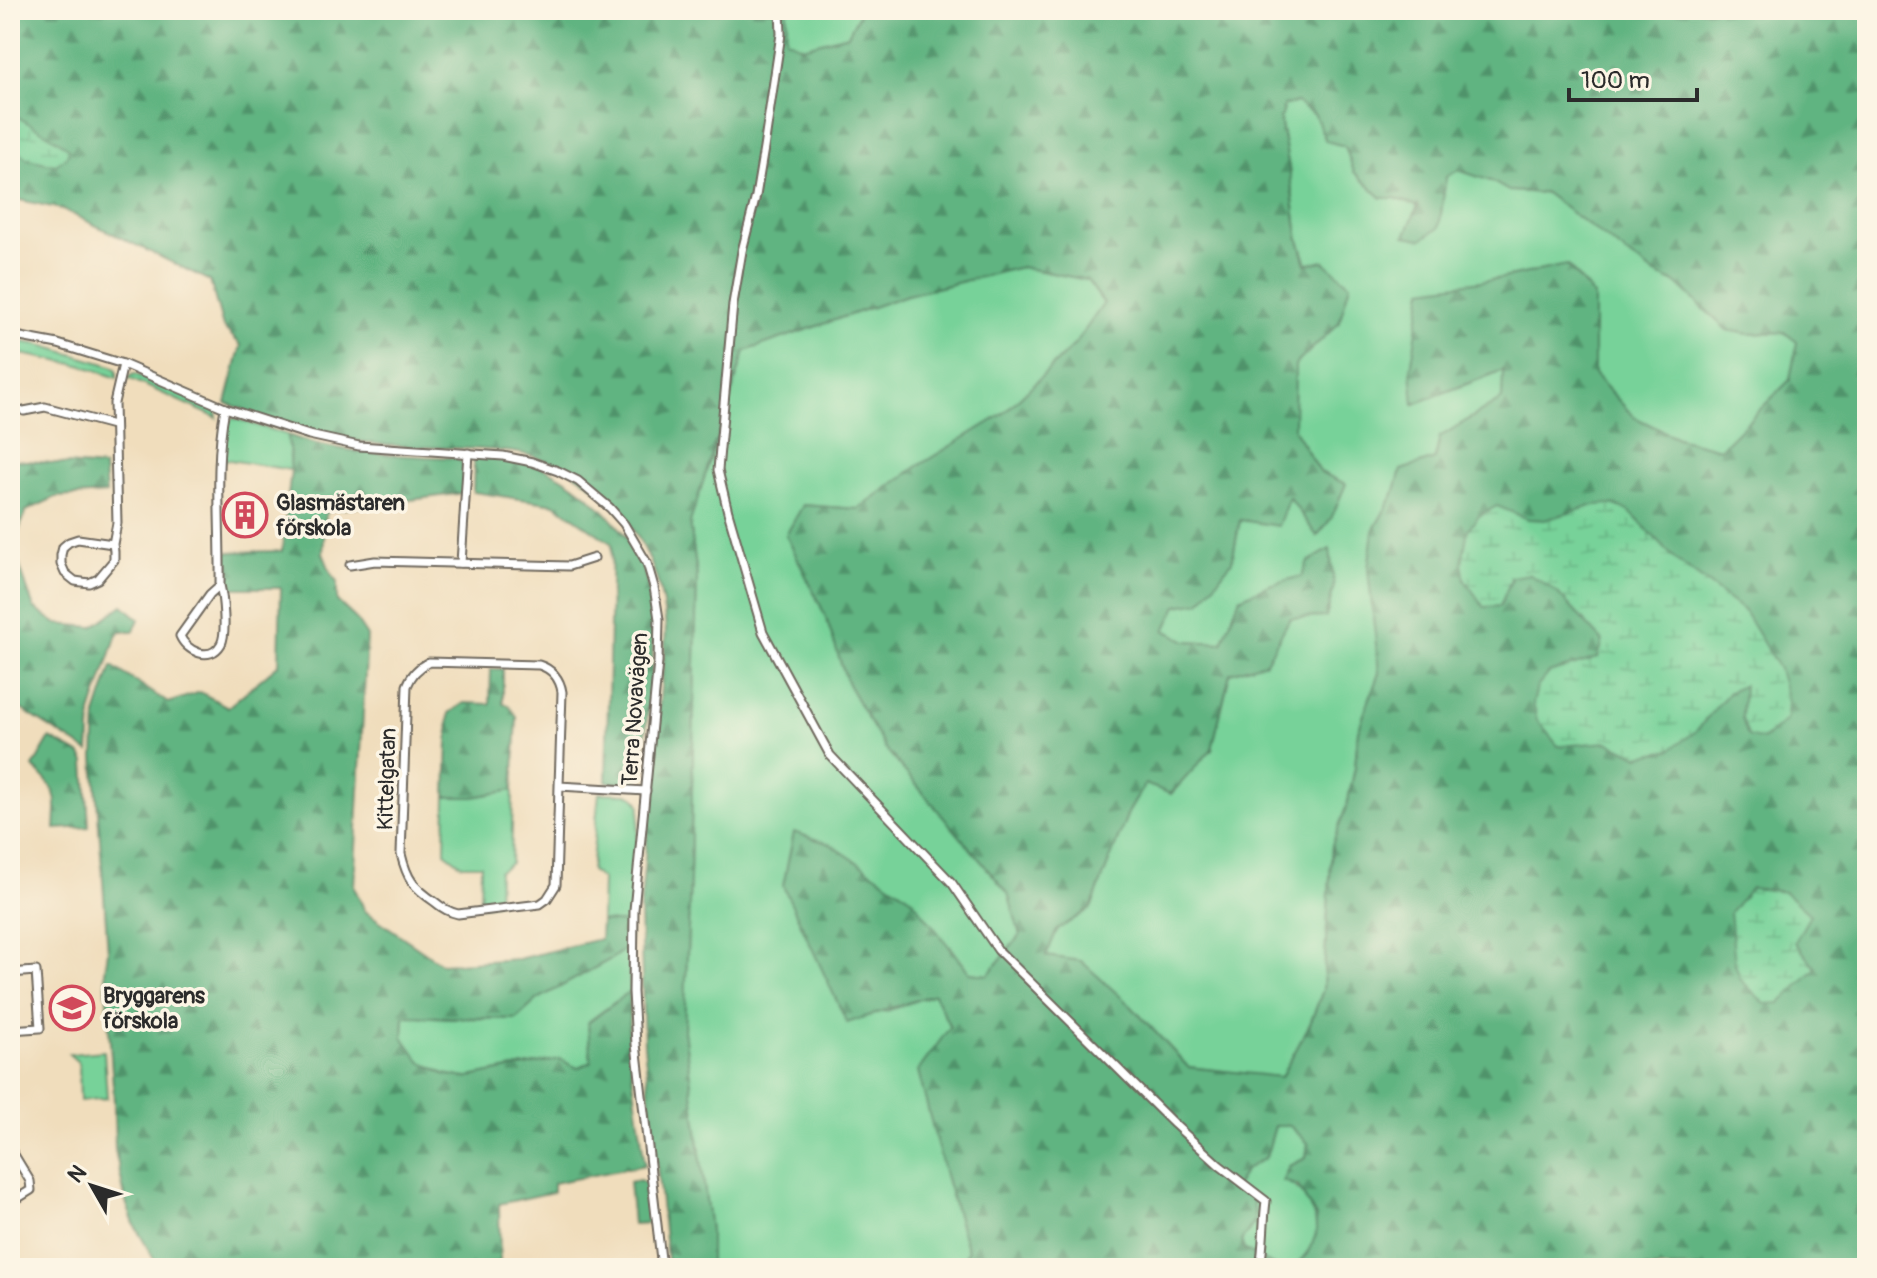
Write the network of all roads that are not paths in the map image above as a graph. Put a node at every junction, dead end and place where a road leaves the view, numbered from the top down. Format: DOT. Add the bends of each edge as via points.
graph roads {
  1 [pos="780,10"];
  2 [pos="10,335"];
  3 [pos="123,364"];
  4 [pos="225,408"];
  5 [pos="24,411"];
  6 [pos="113,425"];
  7 [pos="468,453"];
  8 [pos="113,544"];
  9 [pos="594,558"];
  10 [pos="461,563"];
  11 [pos="350,565"];
  12 [pos="220,585"];
  13 [pos="559,786"];
  14 [pos="646,791"];
  15 [pos="10,812"];
  16 [pos="10,832"];
  17 [pos="10,973"];
  18 [pos="10,1030"];
  19 [pos="10,1148"];
  20 [pos="10,1203"];
  21 [pos="662,1268"];
  22 [pos="1260,1268"];
  1 -- 22 [label="street" via="764,148 733,304 718,470 763,632 830,755 952,883 998,950 1174,1124 1266,1201"];
  2 -- 3 [label="street, Terra Novavägen"];
  3 -- 4 [label="street, Terra Novavägen"];
  3 -- 6 [label="street"];
  4 -- 7 [label="street, Terra Novavägen" via="359,446"];
  4 -- 12 [label="street" via="218,503"];
  5 -- 6 [label="street" via="45,407"];
  6 -- 8 [label="street"];
  7 -- 10 [label="street"];
  7 -- 14 [label="street, Terra Novavägen" via="532,462 578,481 610,508 642,553 659,619"];
  8 -- 8 [label="street" via="114,560 98,579 82,584 65,573 61,555 69,542"];
  9 -- 10 [label="street" via="569,566"];
  10 -- 11 [label="street"];
  12 -- 12 [label="street" via="221,644 198,654 180,636"];
  13 -- 13 [label="street, Kittelgatan" via="562,692 546,667 429,662 409,680 401,854 418,891 458,914 533,906 547,899 556,885"];
  13 -- 14 [label="street"];
  14 -- 21 [label="street, Terra Novavägen" via="634,910 633,992"];
  15 -- 16 [label="street"];
  17 -- 18 [label="street" via="36,971 40,1028"];
  19 -- 20 [label="street" via="31,1190"];
}
